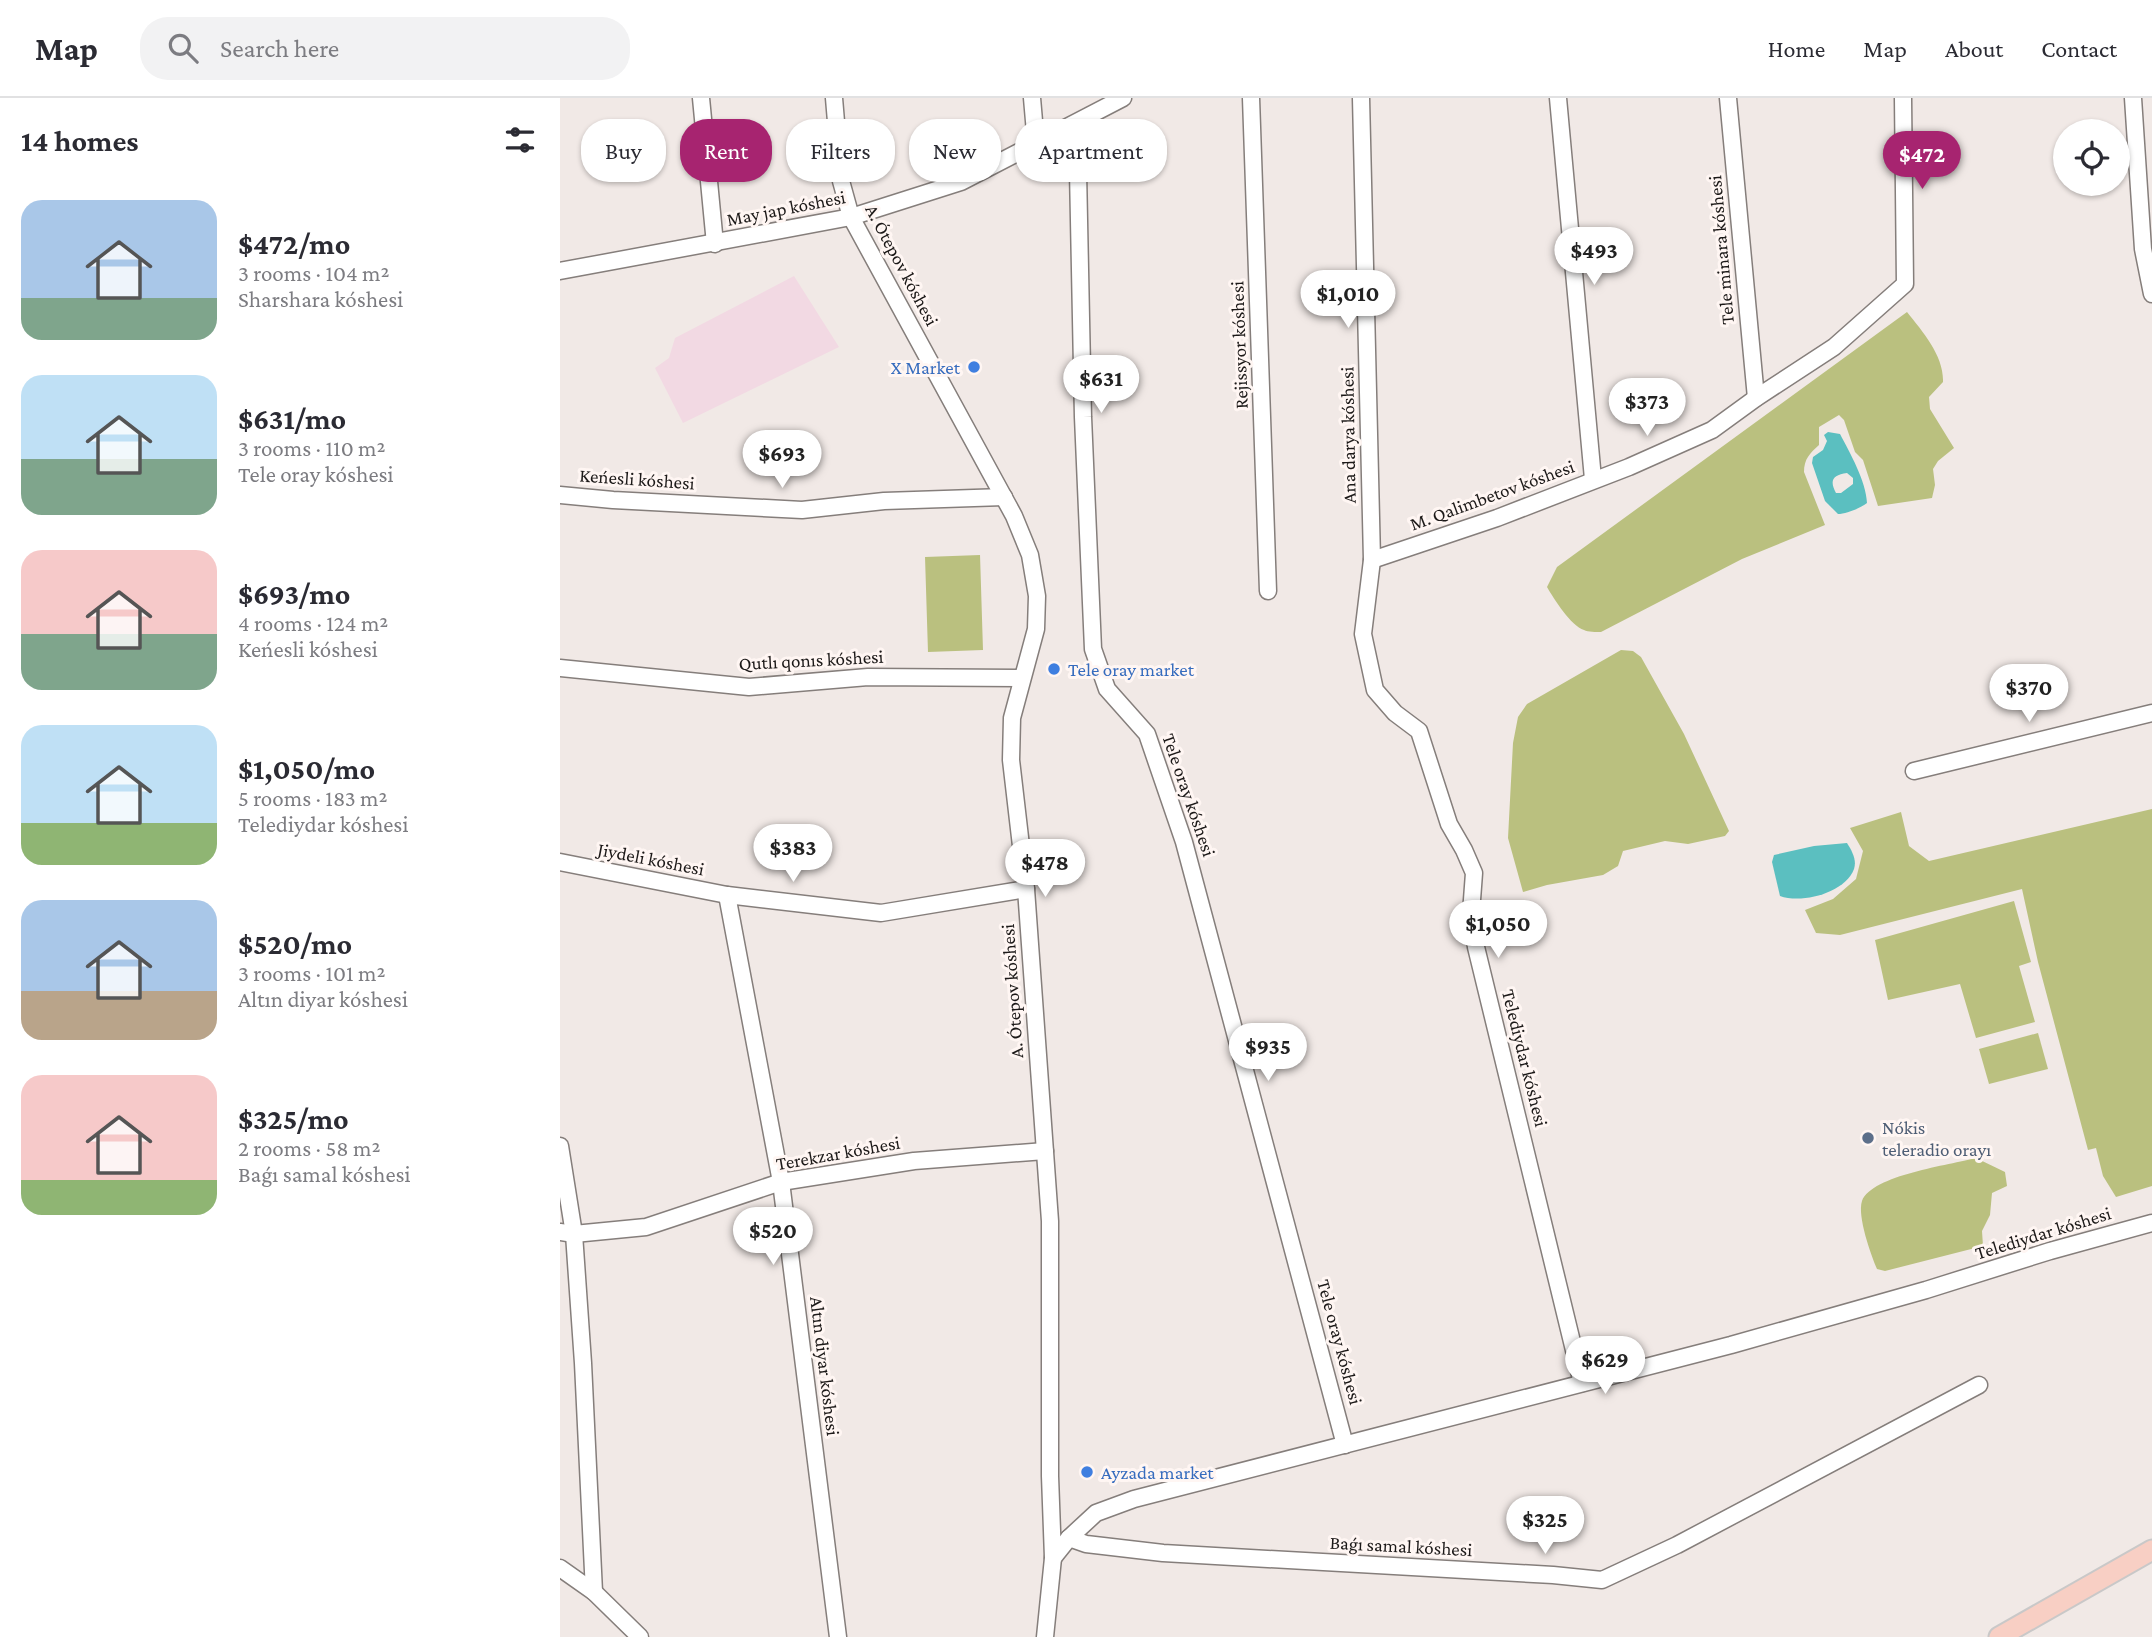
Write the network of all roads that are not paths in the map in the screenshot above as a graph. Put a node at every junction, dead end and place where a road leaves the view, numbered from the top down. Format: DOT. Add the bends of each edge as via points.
graph roads {
  1 [pos="701,98"];
  2 [pos="834,98"];
  3 [pos="1032,98"];
  4 [pos="1123,98"];
  5 [pos="1251,98"];
  6 [pos="1361,98"];
  7 [pos="1558,98"];
  8 [pos="1728,98"];
  9 [pos="1903,98"];
  10 [pos="2133,98"];
  11 [pos="1034,119"];
  12 [pos="1083,119"];
  13 [pos="1015,155"];
  14 [pos="1078,182"];
  15 [pos="851,217"];
  16 [pos="715,244"];
  17 [pos="560,271"];
  18 [pos="2152,294"];
  19 [pos="1756,398"];
  20 [pos="1593,479"];
  21 [pos="560,495"];
  22 [pos="1004,496"];
  23 [pos="1372,560"];
  24 [pos="1268,591"];
  25 [pos="560,668"];
  26 [pos="1022,678"];
  27 [pos="2152,713"];
  28 [pos="1914,771"];
  29 [pos="560,862"];
  30 [pos="1026,890"];
  31 [pos="727,895"];
  32 [pos="560,1146"];
  33 [pos="1045,1151"];
  34 [pos="781,1182"];
  35 [pos="2152,1223"];
  36 [pos="567,1233"];
  37 [pos="1582,1383"];
  38 [pos="1979,1385"];
  39 [pos="1345,1445"];
  40 [pos="1069,1538"];
  41 [pos="2152,1550"];
  42 [pos="1052,1558"];
  43 [pos="560,1568"];
  44 [pos="594,1591"];
  45 [pos="640,1637"];
  46 [pos="838,1637"];
  47 [pos="1045,1637"];
  48 [pos="1999,1637"];
  1 -- 16 [label="street"];
  2 -- 15 [label="street, A. Ótepov kóshesi" via="841,181"];
  3 -- 11 [label="street"];
  4 -- 12 [label="street, May jap kóshesi"];
  5 -- 24 [label="street, Rejissyor kóshesi"];
  6 -- 23 [label="street, Ana darya kóshesi"];
  7 -- 20 [label="street"];
  8 -- 19 [label="street, Tele minara kóshesi"];
  9 -- 19 [label="street, M. Qalimbetov kóshesi" via="1905,284 1834,347"];
  10 -- 18 [label="street" via="2143,249"];
  13 -- 15 [label="street, May jap kóshesi" via="961,182"];
  14 -- 39 [label="street, Tele oray kóshesi" via="1093,649 1107,690 1147,734 1184,842"];
  15 -- 16 [label="street, May jap kóshesi"];
  15 -- 22 [label="street, A. Ótepov kóshesi"];
  16 -- 17 [label="street, May jap kóshesi"];
  19 -- 20 [label="street, M. Qalimbetov kóshesi" via="1712,430"];
  20 -- 23 [label="street, M. Qalimbetov kóshesi" via="1497,518"];
  21 -- 22 [label="street, Keńesli kóshesi" via="802,510 884,500"];
  22 -- 26 [label="street, A. Ótepov kóshesi" via="1030,555 1037,596 1035,629"];
  23 -- 37 [label="street, Telediydar kóshesi" via="1363,634 1375,690 1419,731 1449,824 1474,873 1471,913 1476,947"];
  25 -- 26 [label="street, Qutlı qonıs kóshesi" via="749,687 868,677"];
  26 -- 30 [label="street, A. Ótepov kóshesi" via="1012,718 1011,760"];
  27 -- 28 [label="street"];
  29 -- 31 [label="street, Jiydeli kóshesi"];
  30 -- 31 [label="street, Jiydeli kóshesi" via="881,912"];
  30 -- 33 [label="street, A. Ótepov kóshesi"];
  31 -- 34 [label="street, Altın diyar kóshesi"];
  32 -- 36 [label="street"];
  33 -- 34 [label="street, Terekzar kóshesi" via="914,1161"];
  33 -- 42 [label="street, A. Ótepov kóshesi" via="1050,1221"];
  34 -- 36 [label="street, Terekzar kóshesi" via="646,1227"];
  34 -- 46 [label="street, Altın diyar kóshesi"];
  35 -- 37 [label="street, Telediydar kóshesi" via="1913,1294"];
  36 -- 44 [label="street" via="583,1363"];
  37 -- 39 [label="street, Telediydar kóshesi"];
  38 -- 40 [label="street, Baǵı samal kóshesi" via="1602,1580 1163,1553"];
  39 -- 40 [label="street, Telediydar kóshesi" via="1134,1499 1096,1514"];
  40 -- 42 [label="street, Telediydar kóshesi"];
  41 -- 48 [label="main road"];
  42 -- 47 [label="street, A. Ótepov kóshesi"];
  43 -- 44 [label="street"];
  44 -- 45 [label="street"];
}
